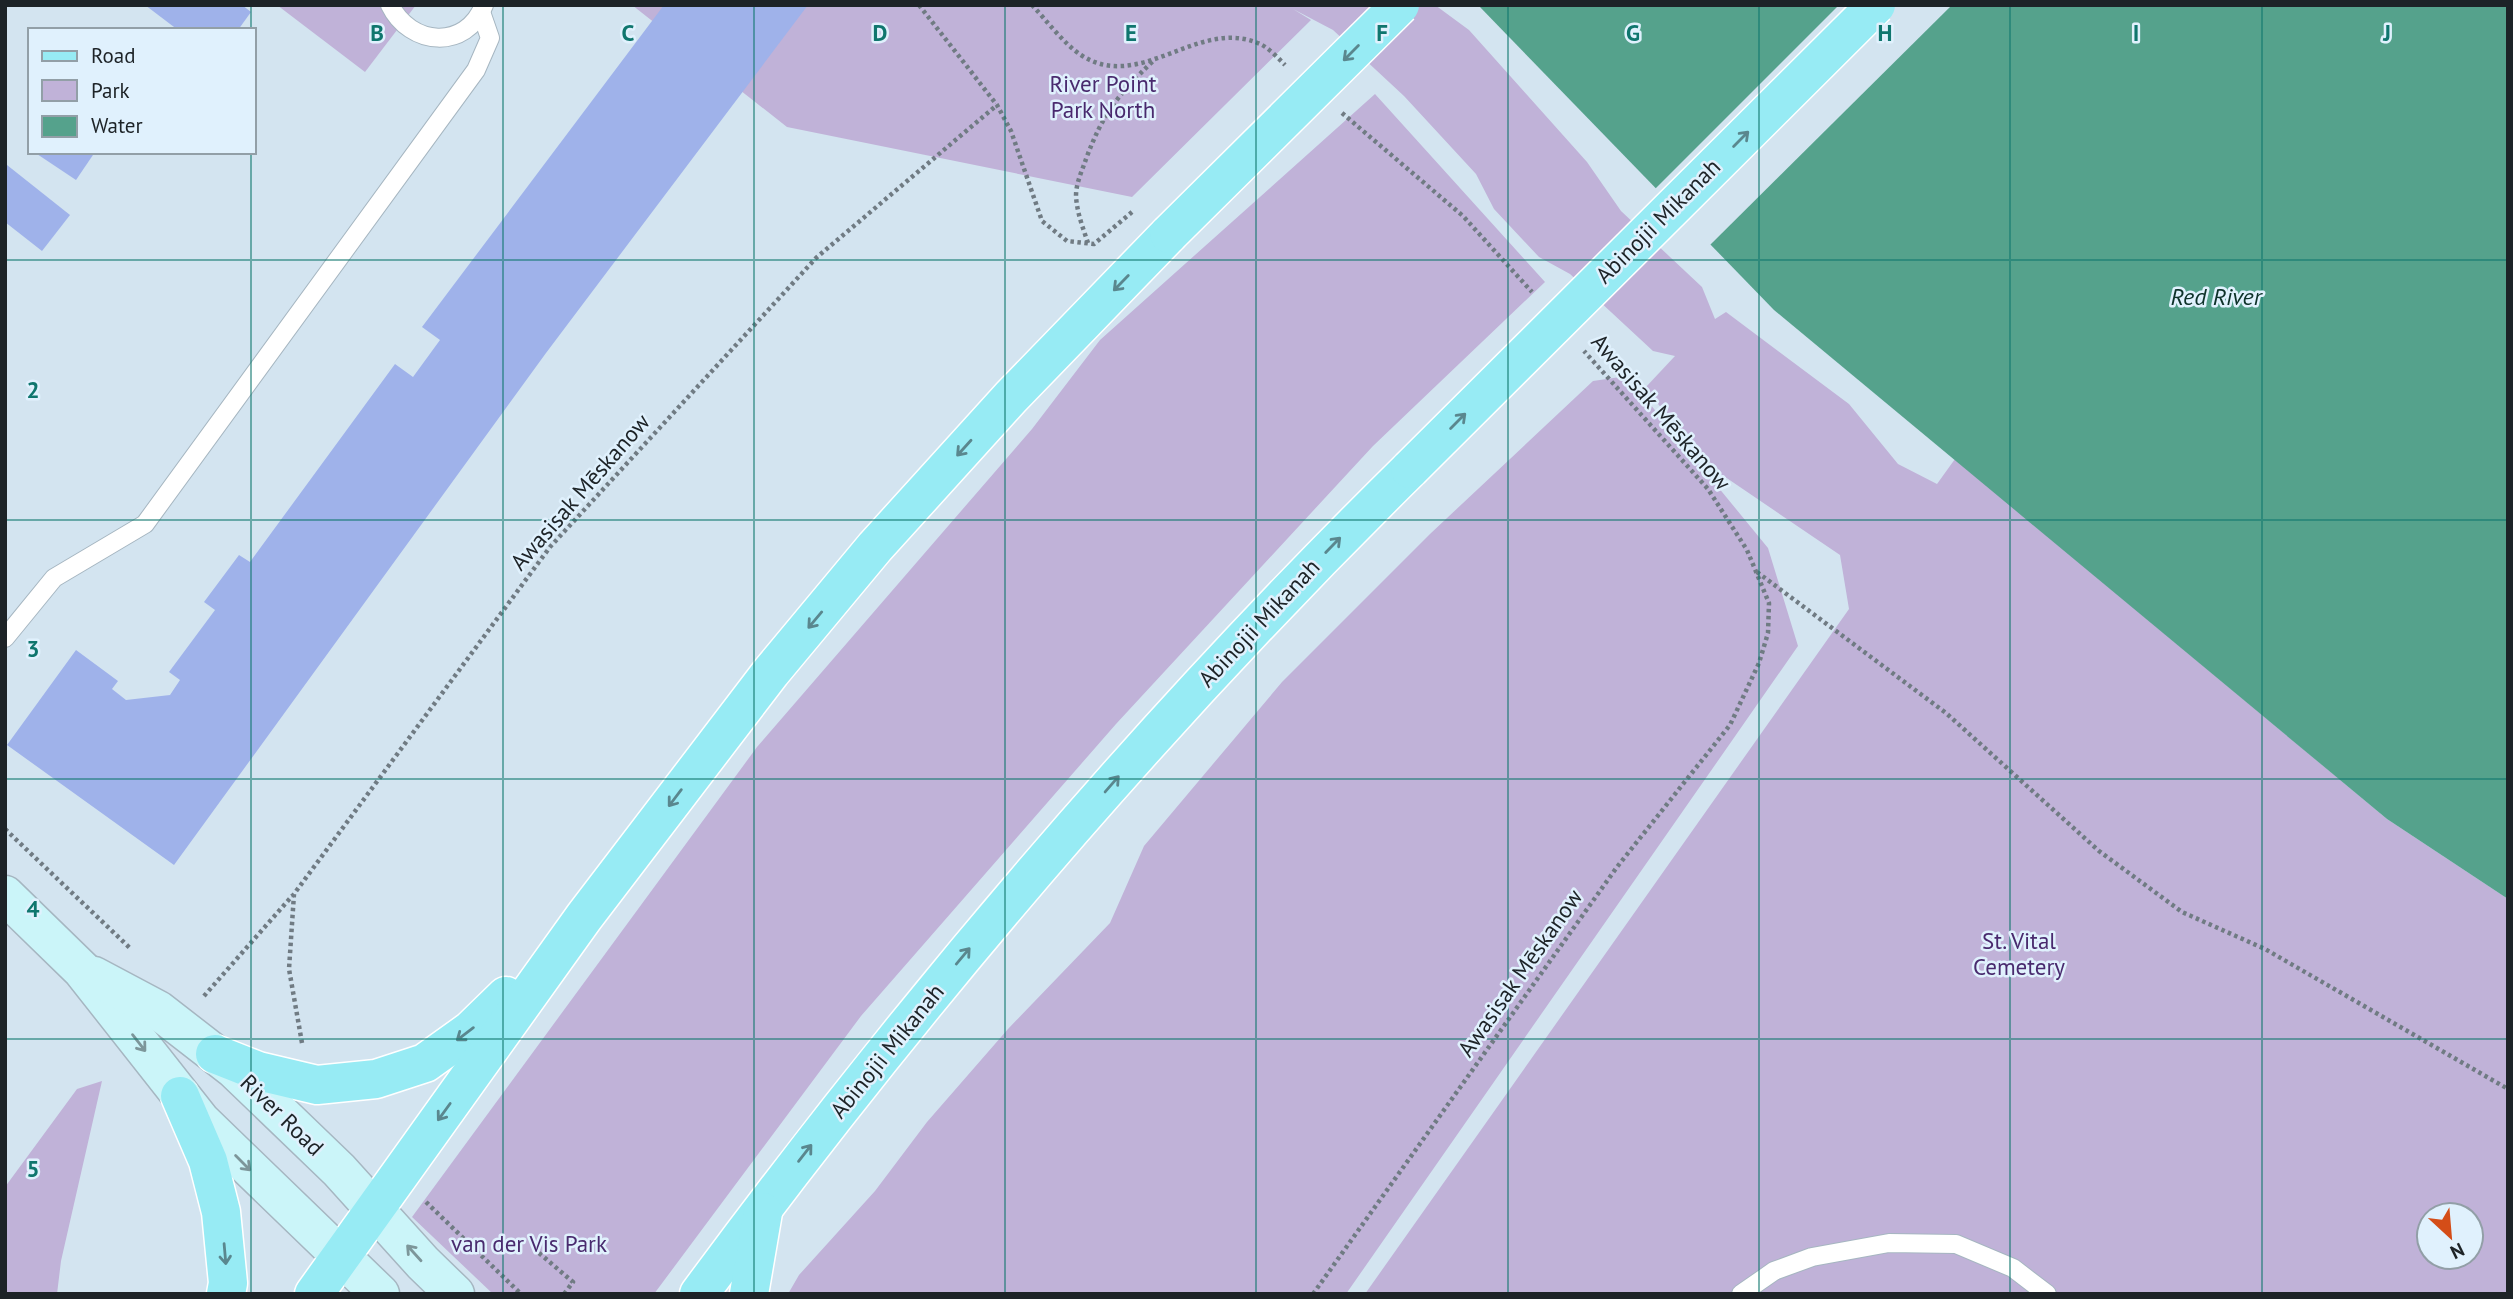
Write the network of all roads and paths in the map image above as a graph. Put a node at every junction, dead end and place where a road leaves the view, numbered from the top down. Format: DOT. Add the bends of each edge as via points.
graph roads {
  1 [pos="390,5"];
  2 [pos="919,5"];
  3 [pos="1032,5"];
  4 [pos="1400,5"];
  5 [pos="1876,5"];
  6 [pos="482,9"];
  7 [pos="1156,58"];
  8 [pos="1294,72"];
  9 [pos="997,106"];
  10 [pos="1336,108"];
  11 [pos="1140,205"];
  12 [pos="1088,243"];
  13 [pos="1535,296"];
  14 [pos="1581,346"];
  15 [pos="1756,572"];
  16 [pos="5,638"];
  17 [pos="294,894"];
  18 [pos="5,895"];
  19 [pos="584,917"];
  20 [pos="82,970"];
  21 [pos="202,999"];
  22 [pos="215,1054"];
  23 [pos="304,1054"];
  24 [pos="2508,1089"];
  25 [pos="180,1096"];
  26 [pos="398,1176"];
  27 [pos="763,1207"];
  28 [pos="374,1210"];
  29 [pos="539,1253"];
  30 [pos="341,1257"];
  31 [pos="226,1294"];
  32 [pos="314,1294"];
  33 [pos="380,1294"];
  34 [pos="455,1294"];
  35 [pos="521,1294"];
  36 [pos="564,1294"];
  37 [pos="699,1294"];
  38 [pos="750,1294"];
  39 [pos="1313,1294"];
  40 [pos="1741,1294"];
  41 [pos="2047,1294"];
  1 -- 6 [label="lane" via="407,29 439,38 471,26"];
  2 -- 9 [label="path"];
  3 -- 7 [label="path" via="1080,55 1104,66 1129,67"];
  4 -- 19 [label="main road, one-way, bridge" via="1168,234 875,547 771,672"];
  27 -- 5 [label="main road, Abinojii Mikanah, one-way, bridge" via="900,1032 1035,872 1242,640"];
  6 -- 16 [label="lane" via="490,38 476,70 145,524 54,578"];
  7 -- 8 [label="path" via="1204,41 1236,37 1262,45"];
  7 -- 12 [label="path" via="1121,92 1103,120 1082,171 1076,196"];
  9 -- 12 [label="path" via="1011,131 1042,221 1067,241"];
  9 -- 17 [label="path, Awasisak Mēskanow" via="816,258 550,547"];
  10 -- 13 [label="path" via="1463,216"];
  11 -- 12 [label="path" via="1094,244"];
  14 -- 15 [label="path, Awasisak Mēskanow" via="1708,489"];
  15 -- 24 [label="path" via="1946,713 2099,851 2182,912 2265,949"];
  15 -- 39 [label="path, Awasisak Mēskanow" via="1769,603 1769,633 1730,725 1617,867"];
  17 -- 21 [label="path, Awasisak Mēskanow"];
  17 -- 23 [label="path" via="289,969"];
  18 -- 20 [label="street, River Road"];
  19 -- 22 [label="main road, one-way" via="471,1030 425,1063 376,1079 317,1085 258,1071"];
  19 -- 26 [label="main road, one-way"];
  20 -- 22 [label="street, River Road" via="158,1010"];
  20 -- 25 [label="street, River Road, one-way"];
  22 -- 28 [label="street, River Road"];
  25 -- 30 [label="street, River Road, one-way"];
  25 -- 31 [label="main road, one-way" via="208,1161 221,1212"];
  26 -- 28 [label="main road"];
  26 -- 35 [label="path"];
  27 -- 37 [label="main road, Abinojii Mikanah"];
  27 -- 38 [label="main road"];
  28 -- 30 [label="main road"];
  34 -- 28 [label="street, River Road, one-way"];
  29 -- 36 [label="path" via="573,1282"];
  30 -- 32 [label="main road"];
  30 -- 33 [label="street, River Road"];
  40 -- 41 [label="lane" via="1774,1271 1812,1258 1889,1243 1956,1244 2013,1268"];
}
